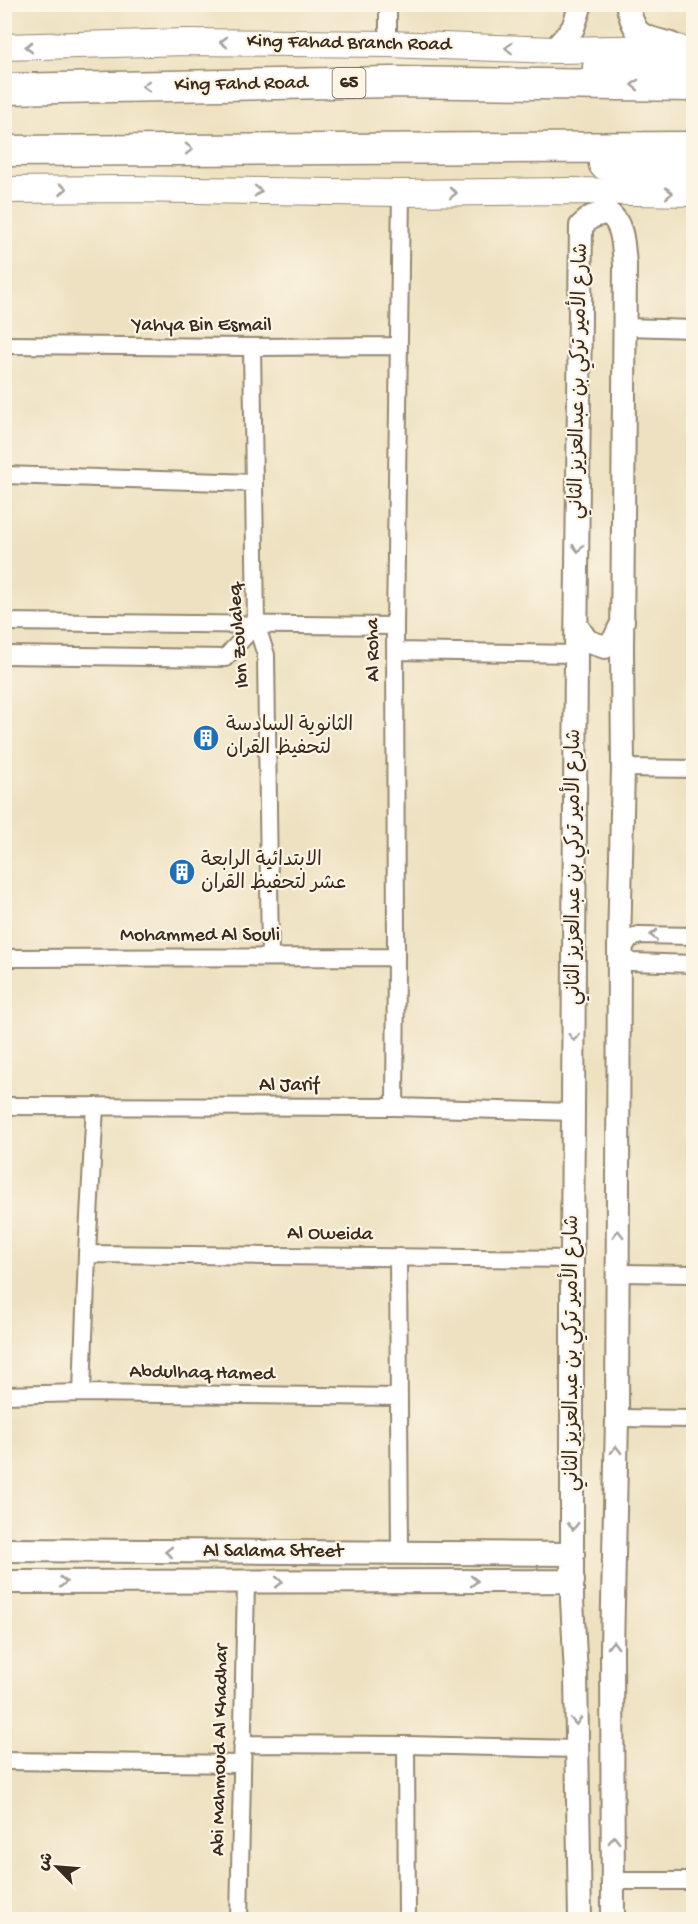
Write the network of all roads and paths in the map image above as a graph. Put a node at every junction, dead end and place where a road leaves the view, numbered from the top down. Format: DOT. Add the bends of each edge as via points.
graph roads {
  1 [pos="388,4"];
  2 [pos="580,4"];
  3 [pos="627,4"];
  4 [pos="388,44"];
  5 [pos="4,47"];
  6 [pos="554,50"];
  7 [pos="690,52"];
  8 [pos="392,82"];
  9 [pos="693,86"];
  10 [pos="4,89"];
  11 [pos="407,147"];
  12 [pos="693,147"];
  13 [pos="4,151"];
  14 [pos="693,172"];
  15 [pos="4,190"];
  16 [pos="573,191"];
  17 [pos="401,193"];
  18 [pos="641,193"];
  19 [pos="693,193"];
  20 [pos="582,226"];
  21 [pos="626,265"];
  22 [pos="625,327"];
  23 [pos="693,330"];
  24 [pos="4,345"];
  25 [pos="399,346"];
  26 [pos="252,347"];
  27 [pos="4,475"];
  28 [pos="254,483"];
  29 [pos="622,621"];
  30 [pos="4,622"];
  31 [pos="256,624"];
  32 [pos="395,626"];
  33 [pos="577,626"];
  34 [pos="396,651"];
  35 [pos="576,654"];
  36 [pos="4,655"];
  37 [pos="623,676"];
  38 [pos="576,679"];
  39 [pos="624,768"];
  40 [pos="693,769"];
  41 [pos="693,936"];
  42 [pos="270,957"];
  43 [pos="396,957"];
  44 [pos="4,958"];
  45 [pos="693,964"];
  46 [pos="4,1106"];
  47 [pos="95,1106"];
  48 [pos="395,1107"];
  49 [pos="574,1112"];
  50 [pos="87,1254"];
  51 [pos="398,1257"];
  52 [pos="572,1259"];
  53 [pos="618,1273"];
  54 [pos="693,1274"];
  55 [pos="82,1393"];
  56 [pos="4,1395"];
  57 [pos="399,1397"];
  58 [pos="617,1418"];
  59 [pos="693,1419"];
  60 [pos="4,1550"];
  61 [pos="400,1553"];
  62 [pos="542,1553"];
  63 [pos="573,1554"];
  64 [pos="547,1580"];
  65 [pos="399,1581"];
  66 [pos="573,1581"];
  67 [pos="4,1582"];
  68 [pos="246,1582"];
  69 [pos="613,1682"];
  70 [pos="575,1687"];
  71 [pos="242,1744"];
  72 [pos="406,1745"];
  73 [pos="578,1749"];
  74 [pos="4,1761"];
  75 [pos="242,1764"];
  76 [pos="580,1879"];
  77 [pos="613,1881"];
  78 [pos="693,1881"];
  79 [pos="239,1920"];
  80 [pos="406,1920"];
  81 [pos="580,1920"];
  82 [pos="613,1920"];
  1 -- 4 [label="street"];
  2 -- 6 [label="street" via="573,28"];
  3 -- 7 [label="street" via="633,27 640,35"];
  4 -- 5 [label="main road, King Fahad Branch Road, one-way" via="187,42"];
  6 -- 4 [label="main road, King Fahad Branch Road, one-way"];
  6 -- 7 [label="main road, King Fahad Branch Road"];
  7 -- 8 [label="highway"];
  9 -- 8 [label="highway, King Fahd Road / 65, one-way"];
  8 -- 10 [label="highway, King Fahd Road / 65, one-way"];
  11 -- 12 [label="highway"];
  13 -- 11 [label="highway, one-way"];
  11 -- 14 [label="highway"];
  15 -- 17 [label="main road, one-way"];
  17 -- 16 [label="main road, one-way"];
  16 -- 18 [label="main road"];
  16 -- 20 [label="street"];
  17 -- 25 [label="street, Al Roha"];
  18 -- 19 [label="main road, one-way"];
  18 -- 21 [label="street" via="628,202 623,218"];
  20 -- 21 [label="street, شارع الأمير تركي بن عبدالعزيز الثاني" via="591,217 607,212 614,216 620,227"];
  20 -- 33 [label="street, شارع الأمير تركي بن عبدالعزيز الثاني, one-way"];
  21 -- 22 [label="street, شارع الأمير تركي بن عبدالعزيز الثاني"];
  22 -- 23 [label="street"];
  22 -- 29 [label="street, شارع الأمير تركي بن عبدالعزيز الثاني"];
  24 -- 26 [label="street, Yahya Bin Esmail"];
  25 -- 26 [label="street, Yahya Bin Esmail"];
  25 -- 32 [label="street, Al Roha"];
  26 -- 28 [label="street, Ibn Zoulaleq"];
  27 -- 28 [label="street"];
  28 -- 31 [label="street, Ibn Zoulaleq"];
  29 -- 33 [label="street" via="614,640 605,646 587,642"];
  29 -- 37 [label="street, شارع الأمير تركي بن عبدالعزيز الثاني"];
  30 -- 31 [label="street"];
  31 -- 32 [label="street"];
  31 -- 36 [label="street" via="225,658"];
  31 -- 42 [label="street, Ibn Zoulaleq" via="266,655"];
  32 -- 34 [label="street, Al Roha"];
  33 -- 35 [label="street, شارع الأمير تركي بن عبدالعزيز الثاني"];
  34 -- 35 [label="street"];
  34 -- 43 [label="street, Al Roha"];
  35 -- 38 [label="street, شارع الأمير تركي بن عبدالعزيز الثاني"];
  37 -- 38 [label="street" via="612,660 602,656 586,665"];
  37 -- 39 [label="street, شارع الأمير تركي بن عبدالعزيز الثاني"];
  38 -- 49 [label="street, شارع الأمير تركي بن عبدالعزيز الثاني, one-way"];
  39 -- 40 [label="street"];
  53 -- 39 [label="street, شارع الأمير تركي بن عبدالعزيز الثاني, one-way"];
  41 -- 45 [label="street, one-way" via="639,935 628,940 624,953 631,962"];
  42 -- 43 [label="street, Mohammed Al Souli"];
  42 -- 44 [label="street, Mohammed Al Souli"];
  43 -- 48 [label="street, Al Roha"];
  46 -- 47 [label="street, Al Jarif"];
  47 -- 48 [label="street, Al Jarif"];
  47 -- 50 [label="street"];
  48 -- 49 [label="street, Al Jarif"];
  49 -- 52 [label="street, شارع الأمير تركي بن عبدالعزيز الثاني"];
  50 -- 51 [label="street, Al Oweida"];
  50 -- 55 [label="street"];
  51 -- 52 [label="street, Al Oweida"];
  51 -- 57 [label="street"];
  52 -- 63 [label="street, شارع الأمير تركي بن عبدالعزيز الثاني, one-way"];
  53 -- 54 [label="street"];
  53 -- 58 [label="street, شارع الأمير تركي بن عبدالعزيز الثاني"];
  55 -- 56 [label="street, Abdulhaq Hamed"];
  55 -- 57 [label="street, Abdulhaq Hamed"];
  57 -- 61 [label="street"];
  58 -- 59 [label="street"];
  69 -- 58 [label="street, شارع الأمير تركي بن عبدالعزيز الثاني, one-way"];
  61 -- 60 [label="street, Al Salama Street, one-way"];
  61 -- 62 [label="street, Al Salama Street"];
  61 -- 65 [label="street"];
  62 -- 63 [label="street, Al Salama Street"];
  62 -- 64 [label="street" via="556,1566"];
  63 -- 66 [label="street, شارع الأمير تركي بن عبدالعزيز الثاني"];
  65 -- 64 [label="street, one-way"];
  64 -- 66 [label="street"];
  68 -- 65 [label="street, one-way"];
  66 -- 70 [label="street, شارع الأمير تركي بن عبدالعزيز الثاني"];
  67 -- 68 [label="street, one-way"];
  68 -- 71 [label="street, Abi Mahmoud Al Khadhar"];
  69 -- 70 [label="street" via="605,1672 592,1671 585,1672"];
  77 -- 69 [label="street, شارع الأمير تركي بن عبدالعزيز الثاني, one-way"];
  70 -- 73 [label="street, شارع الأمير تركي بن عبدالعزيز الثاني, one-way"];
  71 -- 72 [label="street"];
  71 -- 75 [label="street, Abi Mahmoud Al Khadhar"];
  72 -- 73 [label="street"];
  72 -- 80 [label="street"];
  73 -- 76 [label="street, شارع الأمير تركي بن عبدالعزيز الثاني"];
  74 -- 75 [label="street"];
  75 -- 79 [label="street, Abi Mahmoud Al Khadhar"];
  76 -- 77 [label="street"];
  76 -- 81 [label="street, شارع الأمير تركي بن عبدالعزيز الثاني"];
  77 -- 78 [label="street"];
  77 -- 82 [label="street, شارع الأمير تركي بن عبدالعزيز الثاني"];
}
